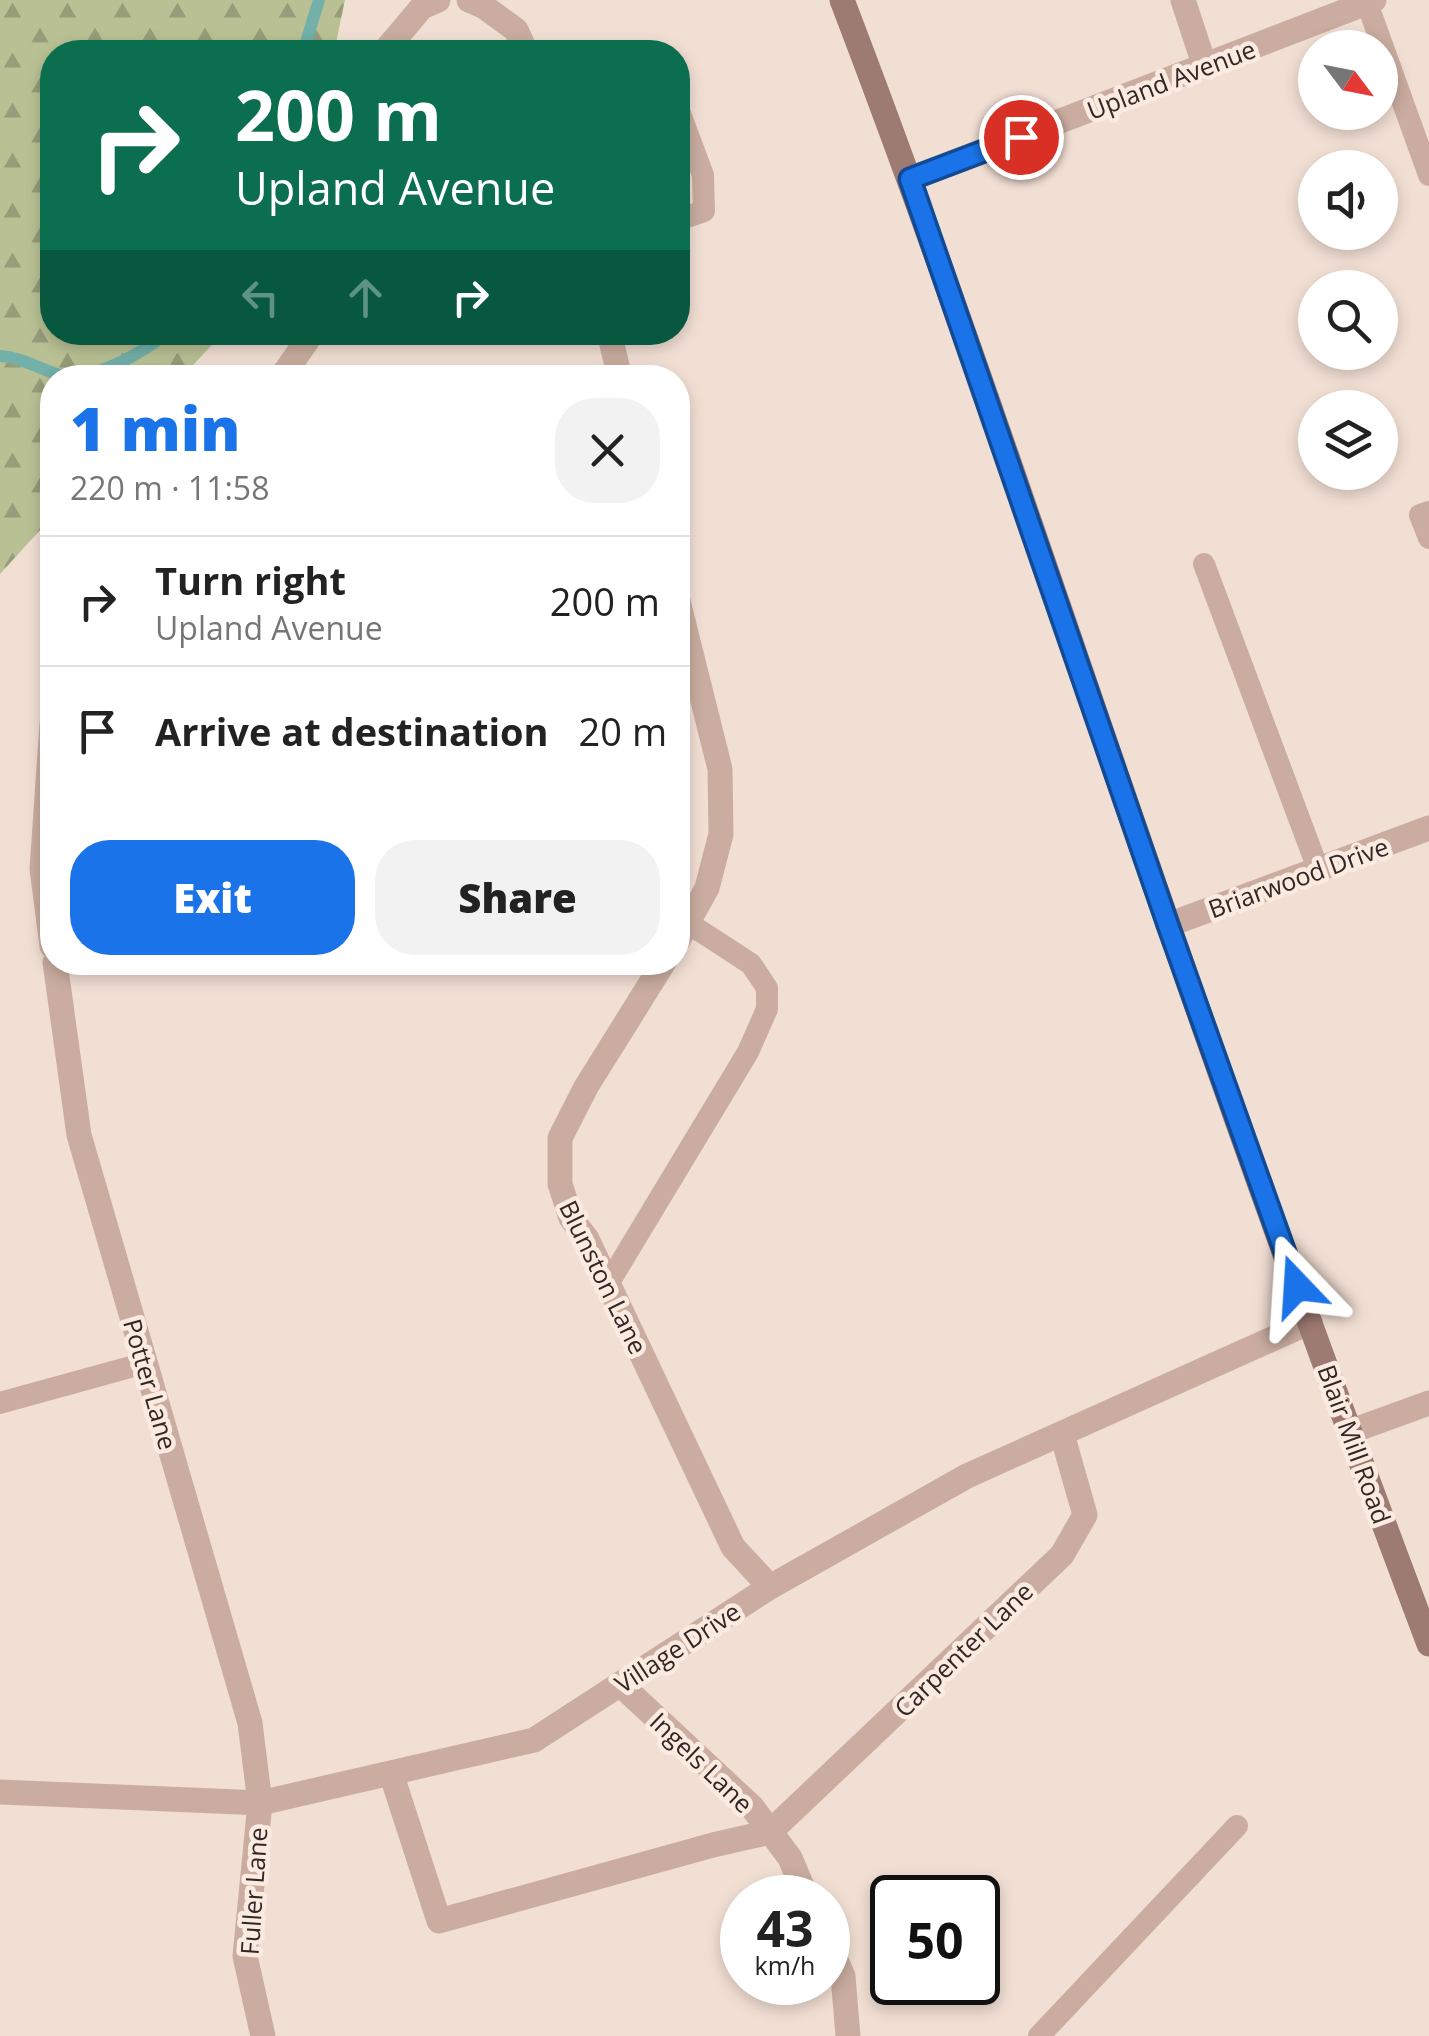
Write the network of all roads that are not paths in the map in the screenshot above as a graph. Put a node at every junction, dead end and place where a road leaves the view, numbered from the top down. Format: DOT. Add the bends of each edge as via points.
graph roads {
  1 [pos="438,0"];
  2 [pos="470,0"];
  3 [pos="842,0"];
  4 [pos="1183,0"];
  5 [pos="1371,1"];
  6 [pos="394,40"];
  7 [pos="521,40"];
  8 [pos="1205,67"];
  9 [pos="690,140"];
  10 [pos="1429,175"];
  11 [pos="910,179"];
  12 [pos="690,216"];
  13 [pos="1429,512"];
  14 [pos="1429,538"];
  15 [pos="1204,564"];
  16 [pos="690,650"];
  17 [pos="1429,828"];
  18 [pos="1318,869"];
  19 [pos="690,918"];
  20 [pos="1168,925"];
  21 [pos="690,934"];
  22 [pos="57,975"];
  23 [pos="656,975"];
  24 [pos="608,1284"];
  25 [pos="1310,1322"];
  26 [pos="145,1363"];
  27 [pos="0,1403"];
  28 [pos="1429,1403"];
  29 [pos="1349,1432"];
  30 [pos="1062,1434"];
  31 [pos="770,1587"];
  32 [pos="1429,1644"];
  33 [pos="620,1684"];
  34 [pos="391,1773"];
  35 [pos="0,1792"];
  36 [pos="260,1804"];
  37 [pos="1237,1826"];
  38 [pos="770,1832"];
  39 [pos="798,1875"];
  40 [pos="845,2005"];
  41 [pos="263,2036"];
  42 [pos="848,2036"];
  43 [pos="1040,2036"];
  1 -- 6 [label="street" via="422,6"];
  2 -- 7 [label="street" via="516,30"];
  3 -- 11 [label="main road, Blair Mill Road"];
  4 -- 8 [label="street"];
  5 -- 8 [label="street, Upland Avenue"];
  5 -- 10 [label="lane"];
  8 -- 11 [label="street, Upland Avenue"];
  9 -- 12 [label="lane" via="703,175 704,211"];
  11 -- 20 [label="main road, Blair Mill Road"];
  13 -- 14 [label="lane" via="1420,515"];
  15 -- 18 [label="lane"];
  16 -- 19 [label="street" via="720,769 720,834 707,888"];
  17 -- 18 [label="street, Briarwood Drive"];
  18 -- 20 [label="street, Briarwood Drive"];
  20 -- 25 [label="main road, Blair Mill Road"];
  21 -- 24 [label="lane" via="750,964 766,988 768,1009"];
  22 -- 26 [label="street, Potter Lane" via="79,1136"];
  23 -- 24 [label="street, Blunston Lane" via="560,1138 560,1184 570,1218"];
  24 -- 31 [label="street, Blunston Lane" via="733,1546"];
  25 -- 29 [label="main road, Blair Mill Road"];
  25 -- 30 [label="street, Village Drive"];
  26 -- 27 [label="lane"];
  26 -- 36 [label="street, Potter Lane" via="250,1724"];
  28 -- 29 [label="street"];
  29 -- 32 [label="main road, Blair Mill Road"];
  30 -- 31 [label="street, Village Drive" via="967,1476"];
  30 -- 38 [label="street, Carpenter Lane" via="1085,1515 1062,1554"];
  31 -- 33 [label="street, Village Drive"];
  33 -- 34 [label="street, Village Drive" via="534,1740"];
  33 -- 38 [label="street, Ingels Lane" via="752,1807"];
  34 -- 36 [label="street, Village Drive"];
  34 -- 38 [label="street" via="439,1921"];
  35 -- 36 [label="street, Village Drive"];
  36 -- 41 [label="street, Fuller Lane" via="246,1956"];
  37 -- 43 [label="lane"];
  38 -- 39 [label="street, Ingels Lane"];
  40 -- 42 [label="street"];
}
